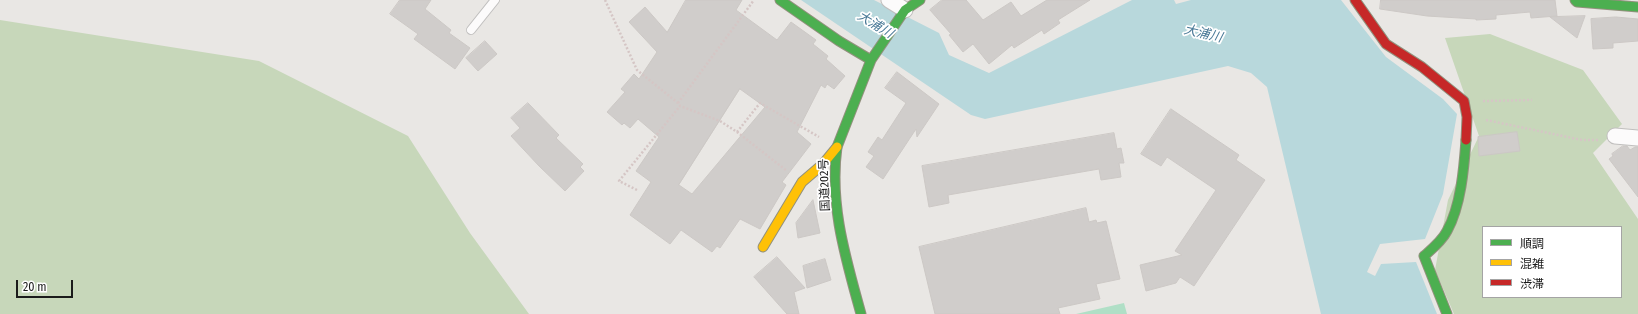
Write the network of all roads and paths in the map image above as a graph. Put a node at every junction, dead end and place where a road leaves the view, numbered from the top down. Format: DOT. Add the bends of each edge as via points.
graph roads {
  1 [pos="495,0"];
  2 [pos="605,0"];
  3 [pos="754,0"];
  4 [pos="780,0"];
  5 [pos="888,0"];
  6 [pos="920,0"];
  7 [pos="1356,0"];
  8 [pos="1575,0"];
  9 [pos="1638,7"];
  10 [pos="902,14"];
  11 [pos="471,30"];
  12 [pos="871,60"];
  13 [pos="1532,100"];
  14 [pos="1464,101"];
  15 [pos="678,102"];
  16 [pos="680,106"];
  17 [pos="1467,117"];
  18 [pos="737,132"];
  19 [pos="1615,136"];
  20 [pos="1638,138"];
  21 [pos="837,147"];
  22 [pos="802,182"];
  23 [pos="637,190"];
  24 [pos="763,247"];
  25 [pos="861,314"];
  26 [pos="1447,314"];
  1 -- 11 [label="lane"];
  2 -- 15 [label="path" via="637,70"];
  3 -- 15 [label="path"];
  4 -- 12 [label="main road"];
  5 -- 10 [label="street"];
  6 -- 10 [label="main road"];
  7 -- 14 [label="main road" via="1386,44 1422,66"];
  8 -- 9 [label="main road"];
  10 -- 12 [label="main road, 国道202号"];
  12 -- 21 [label="main road, 国道202号"];
  13 -- 14 [label="path"];
  14 -- 17 [label="main road"];
  15 -- 16 [label="path"];
  16 -- 18 [label="path" via="720,121"];
  16 -- 23 [label="path" via="619,181"];
  17 -- 19 [label="path" via="1582,140 1601,140"];
  17 -- 26 [label="main road" via="1455,209 1447,230 1424,256"];
  18 -- 21 [label="path" via="760,103"];
  18 -- 22 [label="path"];
  19 -- 20 [label="street"];
  21 -- 22 [label="main road"];
  21 -- 25 [label="main road, 国道202号" via="835,200 843,248"];
  22 -- 24 [label="main road"];
}
